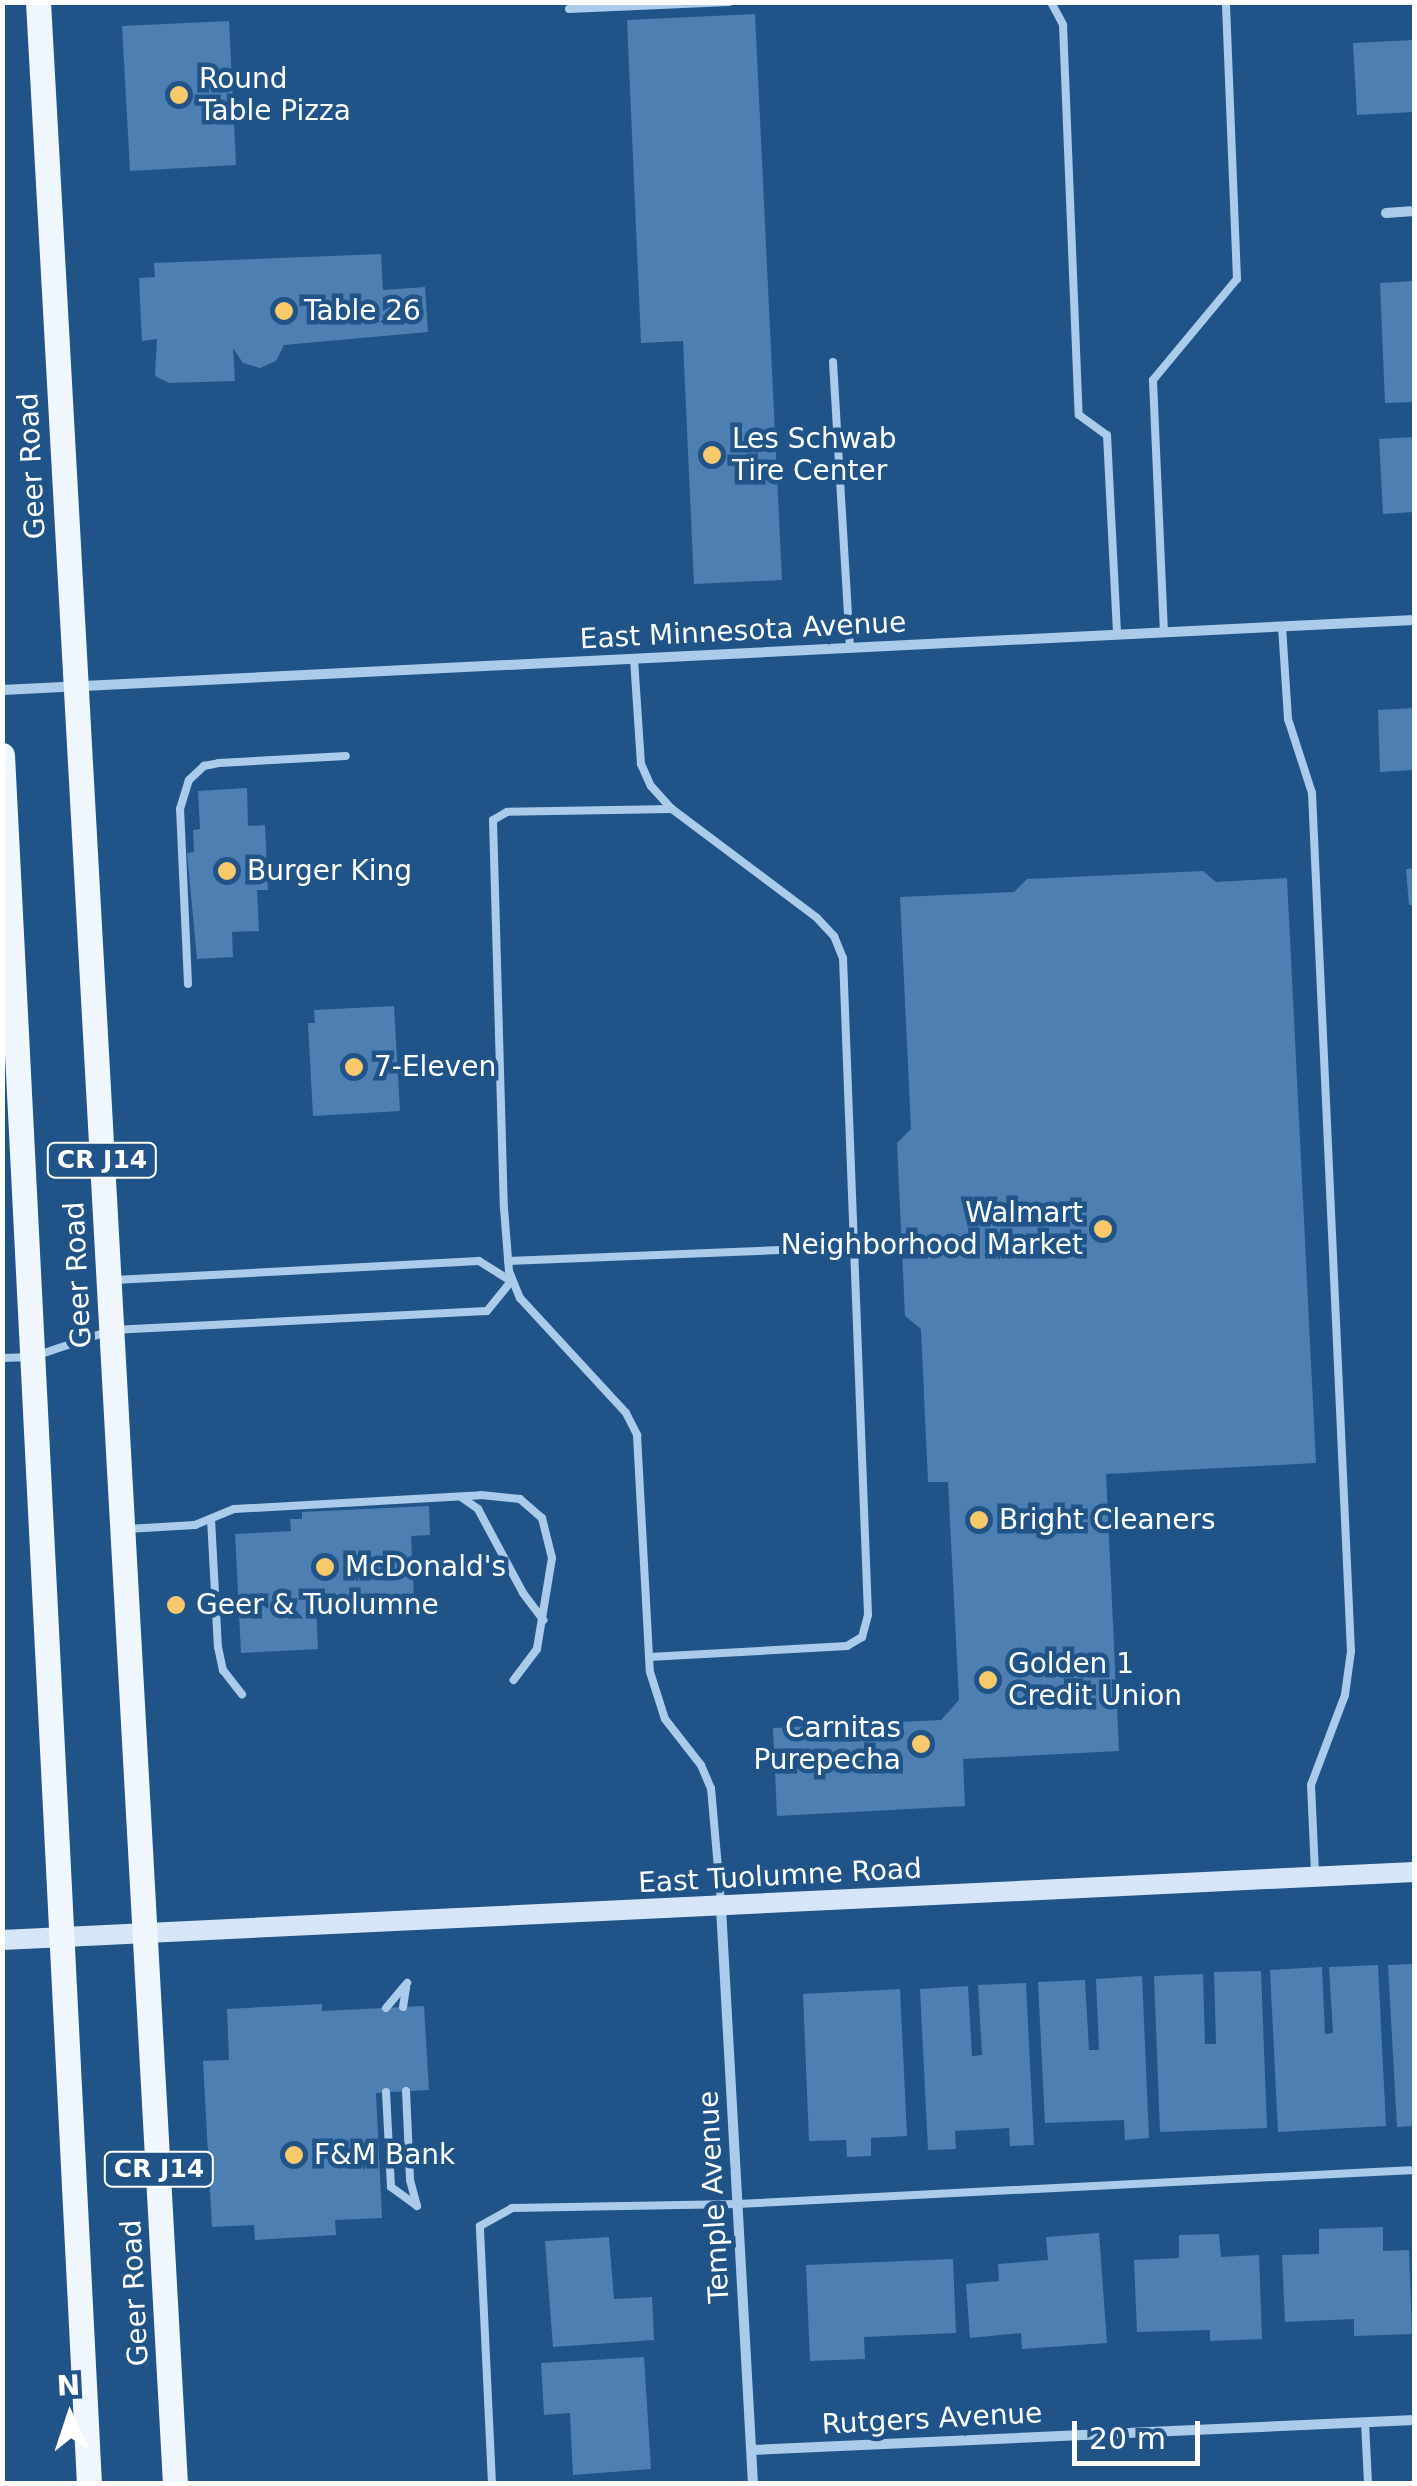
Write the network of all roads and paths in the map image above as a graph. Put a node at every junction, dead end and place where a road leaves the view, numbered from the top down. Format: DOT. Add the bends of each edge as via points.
graph roads {
  1 [pos="38,2"];
  2 [pos="729,2"];
  3 [pos="1051,2"];
  4 [pos="1226,2"];
  5 [pos="569,10"];
  6 [pos="1414,211"];
  7 [pos="1386,213"];
  8 [pos="833,362"];
  9 [pos="1414,620"];
  10 [pos="1282,626"];
  11 [pos="1164,633"];
  12 [pos="1118,635"];
  13 [pos="850,648"];
  14 [pos="634,660"];
  15 [pos="74,688"];
  16 [pos="2,690"];
  17 [pos="2,755"];
  18 [pos="346,756"];
  19 [pos="672,809"];
  20 [pos="188,984"];
  21 [pos="854,1247"];
  22 [pos="508,1261"];
  23 [pos="109,1280"];
  24 [pos="512,1281"];
  25 [pos="112,1330"];
  26 [pos="32,1356"];
  27 [pos="2,1358"];
  28 [pos="460,1496"];
  29 [pos="211,1519"];
  30 [pos="123,1530"];
  31 [pos="543,1620"];
  32 [pos="649,1658"];
  33 [pos="514,1680"];
  34 [pos="242,1694"];
  35 [pos="1414,1872"];
  36 [pos="1315,1877"];
  37 [pos="721,1908"];
  38 [pos="147,1931"];
  39 [pos="60,1936"];
  40 [pos="2,1940"];
  41 [pos="403,2007"];
  42 [pos="386,2008"];
  43 [pos="406,2091"];
  44 [pos="386,2092"];
  45 [pos="1414,2170"];
  46 [pos="737,2204"];
  47 [pos="1414,2420"];
  48 [pos="1365,2422"];
  49 [pos="752,2450"];
  50 [pos="89,2484"];
  51 [pos="175,2484"];
  52 [pos="492,2484"];
  53 [pos="754,2484"];
  54 [pos="1368,2484"];
  1 -- 15 [label="main road, Geer Road / CR J14"];
  2 -- 5 [label="lane"];
  3 -- 12 [label="lane" via="1063,25 1078,415 1108,435"];
  4 -- 11 [label="lane" via="1237,279 1154,380"];
  6 -- 7 [label="street"];
  8 -- 13 [label="lane"];
  9 -- 10 [label="street, East Minnesota Avenue"];
  10 -- 11 [label="street, East Minnesota Avenue"];
  10 -- 36 [label="lane" via="1288,719 1312,793 1351,1651 1345,1695 1311,1785"];
  11 -- 12 [label="street, East Minnesota Avenue"];
  12 -- 13 [label="street, East Minnesota Avenue"];
  13 -- 14 [label="street, East Minnesota Avenue"];
  14 -- 15 [label="street, East Minnesota Avenue"];
  14 -- 19 [label="lane" via="641,764"];
  15 -- 16 [label="street, East Minnesota Avenue"];
  15 -- 23 [label="main road, Geer Road / CR J14"];
  17 -- 26 [label="main road, Geer Road / CR J14"];
  18 -- 20 [label="lane" via="220,762 189,780 180,809"];
  19 -- 21 [label="lane" via="817,918 841,950"];
  19 -- 22 [label="lane" via="507,812 492,823"];
  21 -- 22 [label="lane"];
  21 -- 32 [label="lane" via="866,1632 847,1646"];
  22 -- 24 [label="lane"];
  23 -- 24 [label="lane" via="478,1261"];
  23 -- 25 [label="main road, Geer Road / CR J14"];
  24 -- 25 [label="lane" via="487,1312"];
  24 -- 32 [label="lane" via="530,1312 634,1426"];
  25 -- 26 [label="lane"];
  25 -- 30 [label="main road, Geer Road / CR J14"];
  26 -- 27 [label="lane"];
  26 -- 39 [label="main road, Geer Road / CR J14"];
  28 -- 29 [label="lane" via="234,1510"];
  28 -- 31 [label="lane" via="478,1509"];
  28 -- 31 [label="lane" via="512,1496 542,1518 552,1558"];
  29 -- 30 [label="lane"];
  29 -- 34 [label="lane" via="218,1647 228,1678"];
  30 -- 38 [label="main road, Geer Road / CR J14"];
  31 -- 33 [label="lane" via="533,1659"];
  32 -- 37 [label="lane" via="660,1710 701,1764 716,1802"];
  35 -- 36 [label="street, East Tuolumne Road"];
  36 -- 37 [label="street, East Tuolumne Road"];
  37 -- 38 [label="street, East Tuolumne Road"];
  37 -- 46 [label="street, Temple Avenue"];
  38 -- 39 [label="street, East Tuolumne Road"];
  38 -- 51 [label="main road, Geer Road / CR J14"];
  39 -- 40 [label="street, East Tuolumne Road"];
  39 -- 50 [label="main road, Geer Road / CR J14"];
  41 -- 42 [label="lane" via="407,1982"];
  43 -- 44 [label="lane" via="417,2206 391,2188"];
  45 -- 46 [label="lane"];
  46 -- 49 [label="street, Temple Avenue"];
  46 -- 52 [label="lane" via="512,2208 480,2226"];
  47 -- 48 [label="street, Rutgers Avenue"];
  48 -- 49 [label="street, Rutgers Avenue"];
  48 -- 54 [label="lane"];
  49 -- 53 [label="street, Temple Avenue"];
}
